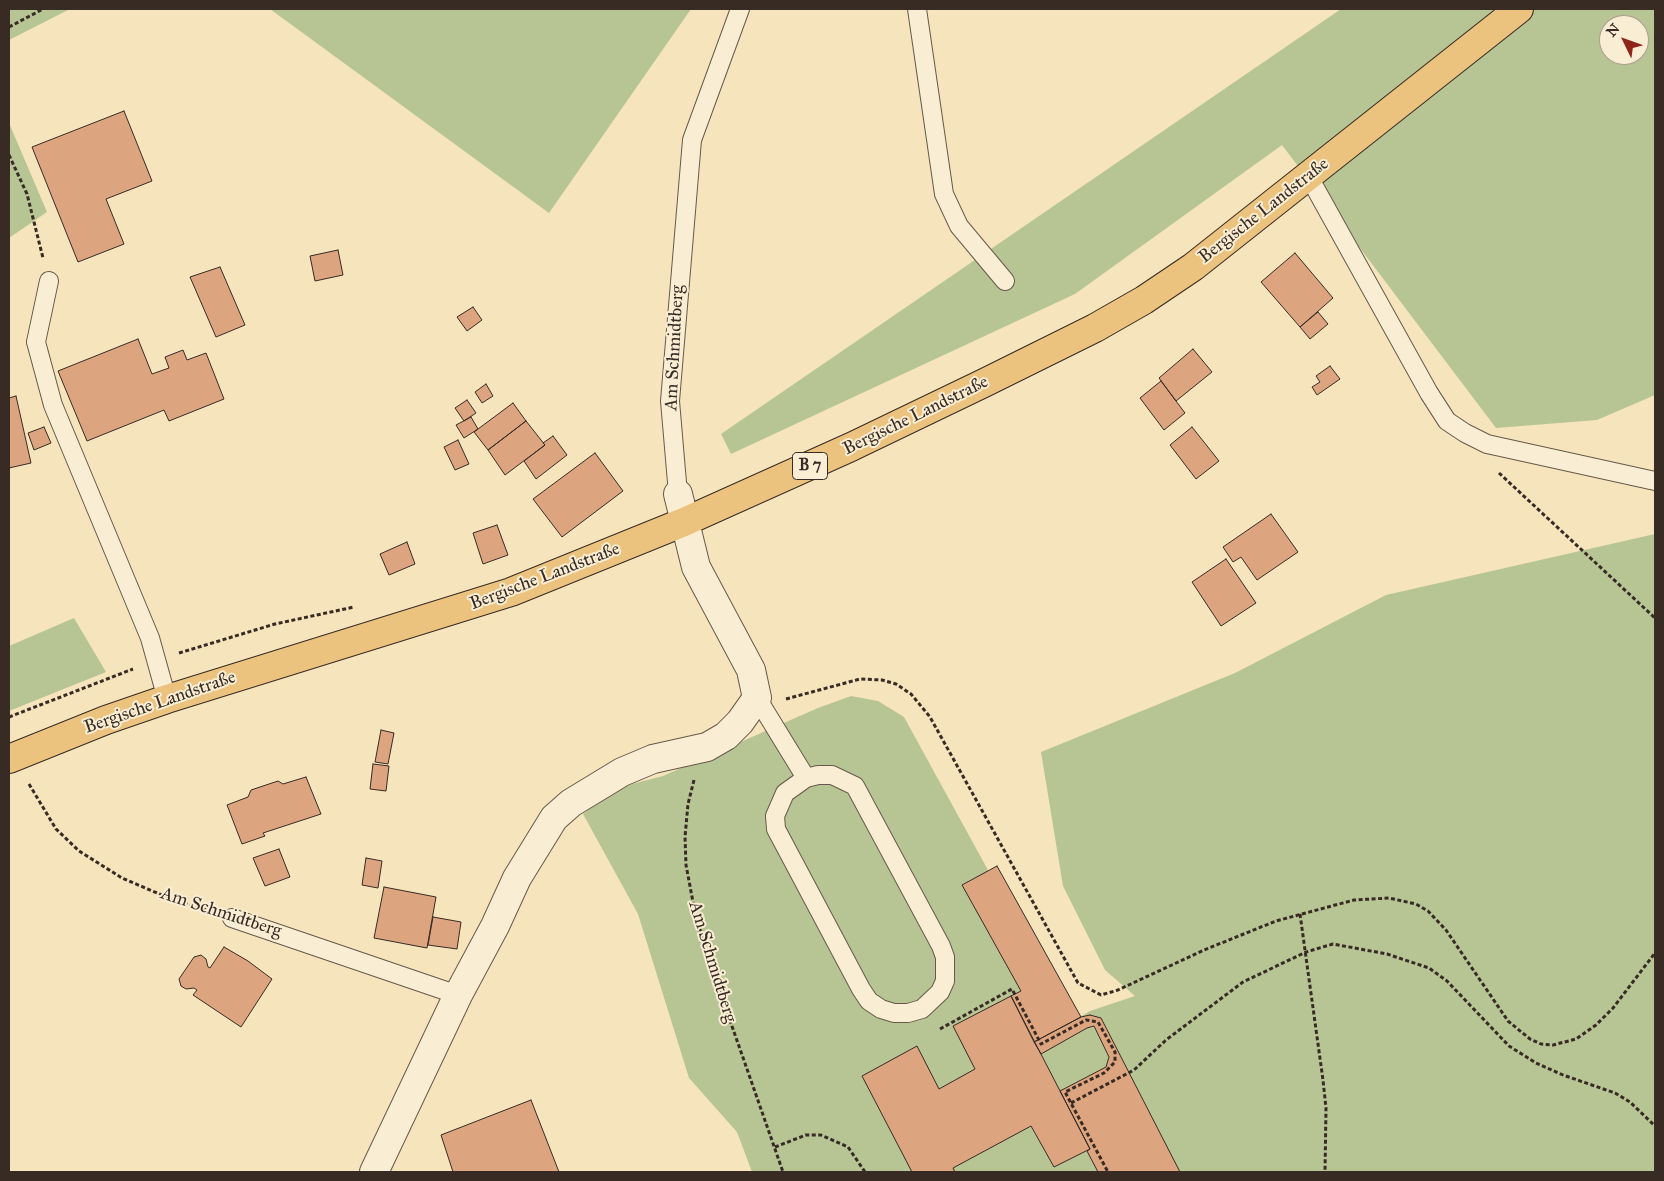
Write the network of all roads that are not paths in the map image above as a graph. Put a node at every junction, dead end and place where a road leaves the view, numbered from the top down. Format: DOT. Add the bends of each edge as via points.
graph roads {
  1 [pos="740,9"];
  2 [pos="917,9"];
  3 [pos="1519,9"];
  4 [pos="1308,177"];
  5 [pos="49,281"];
  6 [pos="1005,281"];
  7 [pos="1655,481"];
  8 [pos="678,494"];
  9 [pos="684,522"];
  10 [pos="757,698"];
  11 [pos="167,700"];
  12 [pos="9,759"];
  13 [pos="806,778"];
  14 [pos="232,918"];
  15 [pos="458,995"];
  16 [pos="374,1172"];
  1 -- 8 [label="lane, Am Schmidtberg" via="692,140 670,401"];
  2 -- 6 [label="lane" via="944,194 959,226"];
  3 -- 4 [label="main road, Bergische Landstraße / B 7"];
  4 -- 7 [label="lane" via="1447,421 1487,444"];
  4 -- 9 [label="main road, Bergische Landstraße / B 7" via="1193,266 1144,300 1095,328 852,447"];
  5 -- 11 [label="lane" via="36,342 53,405 157,660"];
  8 -- 9 [label="street, Am Schmidtberg"];
  9 -- 10 [label="street, Am Schmidtberg" via="696,566 751,670"];
  9 -- 11 [label="main road, Bergische Landstraße / B 7" via="512,592"];
  10 -- 13 [label="lane"];
  10 -- 15 [label="street" via="726,736 707,747 653,760 622,772 571,803 554,818 516,878 495,926"];
  11 -- 12 [label="main road, Bergische Landstraße / B 7"];
  13 -- 13 [label="lane" via="785,793 776,816 776,829 869,1001 894,1013 908,1013 925,1007 940,992 945,981 945,957 941,946 855,786 832,775"];
  14 -- 15 [label="lane, Am Schmidtberg"];
  15 -- 16 [label="street"];
}
